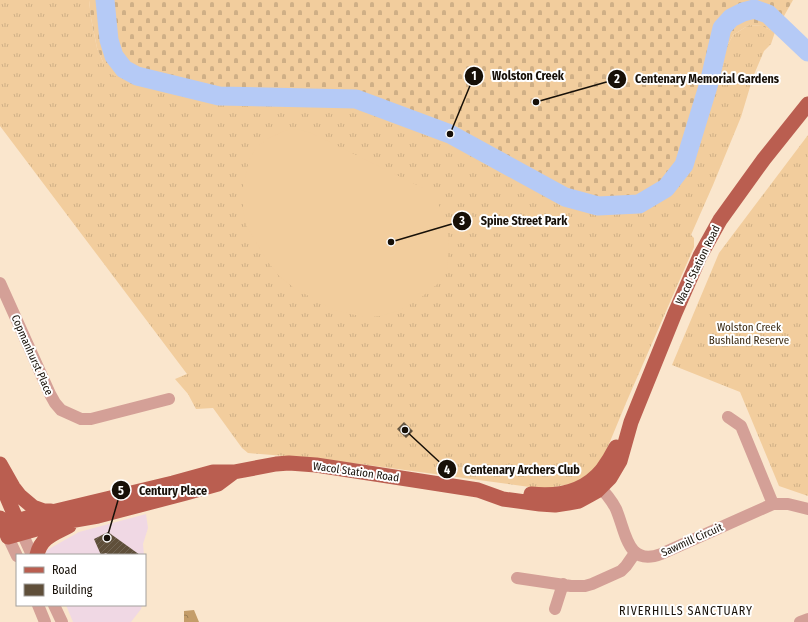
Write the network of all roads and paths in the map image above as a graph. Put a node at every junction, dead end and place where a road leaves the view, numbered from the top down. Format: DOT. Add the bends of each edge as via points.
graph roads {
  1 [pos="808,104"];
  2 [pos="0,282"];
  3 [pos="169,399"];
  4 [pos="728,417"];
  5 [pos="0,464"];
  6 [pos="234,472"];
  7 [pos="0,481"];
  8 [pos="597,483"];
  9 [pos="773,504"];
  10 [pos="808,509"];
  11 [pos="54,512"];
  12 [pos="84,519"];
  13 [pos="10,527"];
  14 [pos="635,553"];
  15 [pos="17,554"];
  16 [pos="31,554"];
  17 [pos="37,554"];
  18 [pos="517,578"];
  19 [pos="563,584"];
  20 [pos="38,606"];
  21 [pos="54,606"];
  22 [pos="555,610"];
  23 [pos="808,619"];
  24 [pos="45,622"];
  25 [pos="62,622"];
  26 [pos="800,622"];
  1 -- 8 [label="main road, Wacol Station Road" via="720,220 700,256 687,287 631,422 620,461 610,478"];
  2 -- 3 [label="street, Copmanhurst Place" via="50,394 61,410 81,419 91,419"];
  4 -- 9 [label="street" via="741,426"];
  5 -- 11 [label="main road" via="20,496 33,507"];
  6 -- 8 [label="main road, Wacol Station Road" via="276,464 316,465 478,490 502,499 555,505 579,501 597,491"];
  6 -- 11 [label="main road, Wacol Station Road" via="213,472"];
  6 -- 12 [label="main road, Wacol Station Road" via="218,484"];
  7 -- 13 [label="main road"];
  8 -- 14 [label="street" via="615,508 628,545"];
  9 -- 10 [label="street, Sawmill Circuit" via="788,504"];
  9 -- 14 [label="street, Sawmill Circuit" via="653,557"];
  11 -- 13 [label="main road, Wacol Station Road"];
  12 -- 13 [label="main road, Wacol Station Road"];
  12 -- 17 [label="main road" via="46,539 40,545"];
  13 -- 15 [label="street"];
  13 -- 16 [label="street"];
  14 -- 19 [label="street" via="621,571 592,584"];
  18 -- 19 [label="street"];
  19 -- 22 [label="street"];
  20 -- 24 [label="street"];
  21 -- 25 [label="street"];
  23 -- 26 [label="street"];
}
